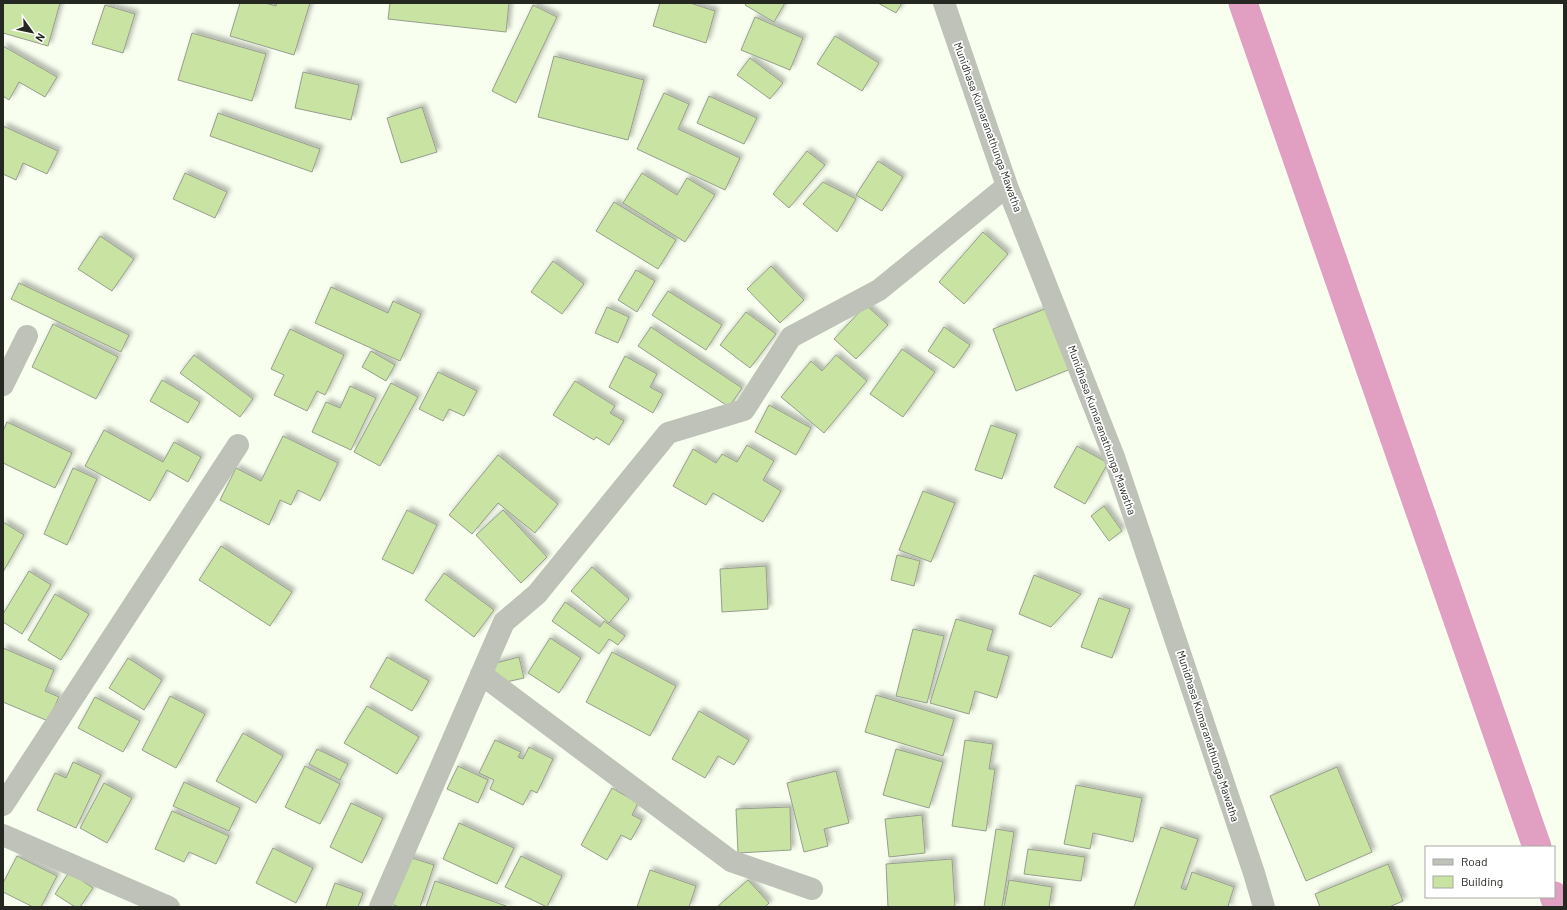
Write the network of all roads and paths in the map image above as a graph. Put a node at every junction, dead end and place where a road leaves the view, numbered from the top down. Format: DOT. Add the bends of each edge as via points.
graph roads {
  1 [pos="944,3"];
  2 [pos="1007,186"];
  3 [pos="27,336"];
  4 [pos="3,385"];
  5 [pos="238,444"];
  6 [pos="481,674"];
  7 [pos="3,804"];
  8 [pos="3,834"];
  9 [pos="812,889"];
  10 [pos="170,907"];
  11 [pos="380,907"];
  12 [pos="1264,907"];
  1 -- 2 [label="street, Munidhasa Kumaranathunga Mawatha"];
  2 -- 6 [label="street" via="879,290 791,336 744,410 668,433 537,594 504,622"];
  2 -- 12 [label="street, Munidhasa Kumaranathunga Mawatha" via="1114,457"];
  3 -- 4 [label="street"];
  5 -- 7 [label="street"];
  6 -- 9 [label="street" via="731,861"];
  6 -- 11 [label="street"];
  8 -- 10 [label="street"];
}
